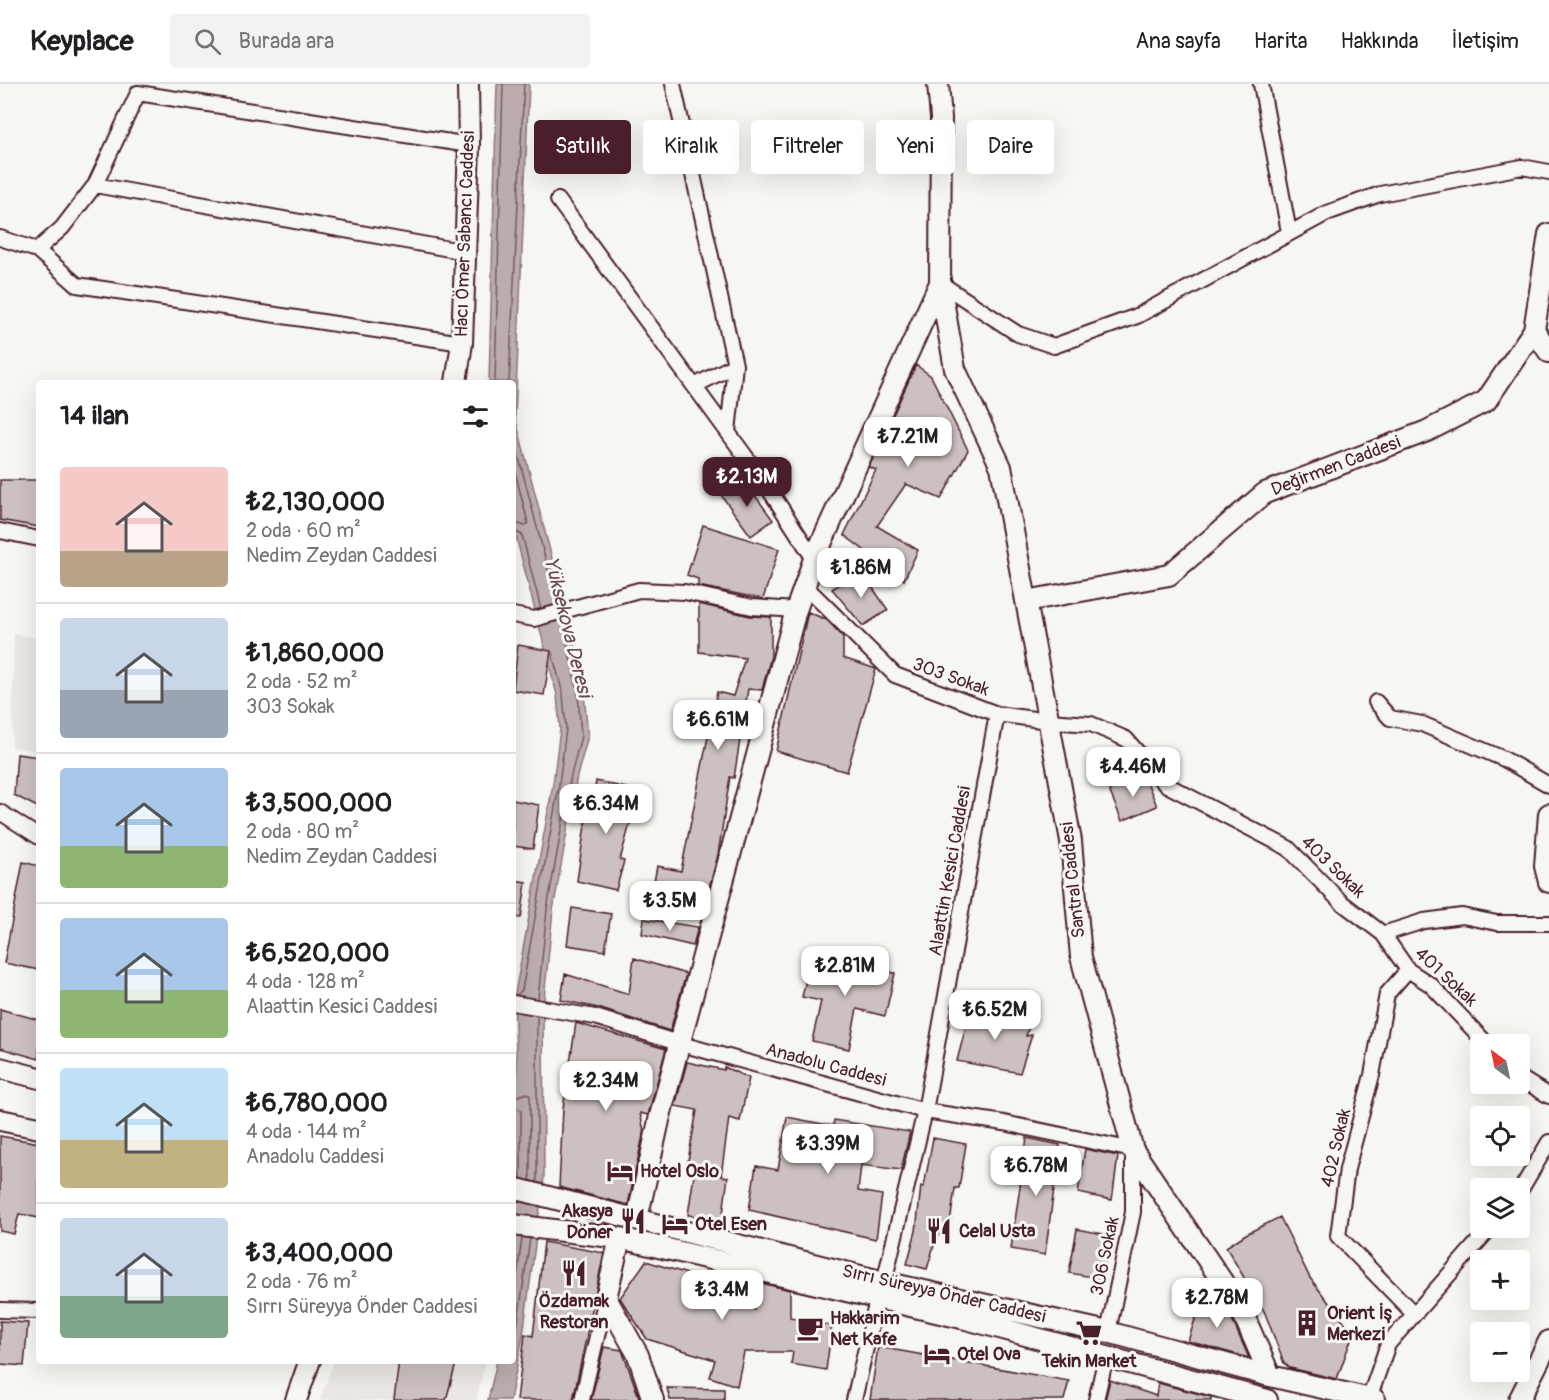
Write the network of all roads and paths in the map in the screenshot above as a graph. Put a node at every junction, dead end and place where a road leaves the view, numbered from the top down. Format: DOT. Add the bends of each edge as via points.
graph roads {
  1 [pos="468,84"];
  2 [pos="673,84"];
  3 [pos="938,84"];
  4 [pos="1261,84"];
  5 [pos="469,145"];
  6 [pos="1549,172"];
  7 [pos="95,185"];
  8 [pos="558,200"];
  9 [pos="1289,232"];
  10 [pos="1549,234"];
  11 [pos="0,238"];
  12 [pos="37,250"];
  13 [pos="466,252"];
  14 [pos="940,283"];
  15 [pos="1534,330"];
  16 [pos="462,343"];
  17 [pos="1549,352"];
  18 [pos="735,365"];
  19 [pos="456,380"];
  20 [pos="694,386"];
  21 [pos="728,432"];
  22 [pos="0,531"];
  23 [pos="36,538"];
  24 [pos="814,559"];
  25 [pos="806,587"];
  26 [pos="1026,601"];
  27 [pos="796,610"];
  28 [pos="516,616"];
  29 [pos="1376,702"];
  30 [pos="998,714"];
  31 [pos="1048,722"];
  32 [pos="1549,785"];
  33 [pos="0,812"];
  34 [pos="1549,814"];
  35 [pos="36,835"];
  36 [pos="1549,882"];
  37 [pos="1549,923"];
  38 [pos="1383,934"];
  39 [pos="1408,970"];
  40 [pos="516,1004"];
  41 [pos="1478,1034"];
  42 [pos="681,1044"];
  43 [pos="0,1068"];
  44 [pos="36,1077"];
  45 [pos="1530,1084"];
  46 [pos="1549,1096"];
  47 [pos="925,1111"];
  48 [pos="0,1120"];
  49 [pos="36,1127"];
  50 [pos="1549,1142"];
  51 [pos="1133,1150"];
  52 [pos="1528,1178"];
  53 [pos="516,1189"];
  54 [pos="637,1219"];
  55 [pos="516,1225"];
  56 [pos="620,1238"];
  57 [pos="1482,1238"];
  58 [pos="881,1291"];
  59 [pos="606,1298"];
  60 [pos="0,1310"];
  61 [pos="36,1311"];
  62 [pos="1413,1313"];
  63 [pos="1108,1332"];
  64 [pos="1549,1341"];
  65 [pos="1106,1357"];
  66 [pos="309,1364"];
  67 [pos="1270,1376"];
  68 [pos="1372,1399"];
  69 [pos="296,1400"];
  70 [pos="582,1400"];
  71 [pos="652,1400"];
  72 [pos="854,1400"];
  73 [pos="1096,1400"];
  74 [pos="1267,1400"];
  75 [pos="1519,1400"];
  1 -- 5 [label="street, Hacı Ömer Sabancı Caddesi"];
  2 -- 18 [label="street"];
  3 -- 14 [label="street"];
  4 -- 9 [label="street"];
  5 -- 7 [label="street" via="138,93"];
  5 -- 13 [label="street, Hacı Ömer Sabancı Caddesi"];
  6 -- 9 [label="street" via="1522,167 1380,194"];
  7 -- 12 [label="street" via="62,228"];
  7 -- 13 [label="street"];
  8 -- 20 [label="street"];
  9 -- 14 [label="street" via="1137,316 1054,346 1018,334"];
  10 -- 15 [label="street, Değirmen Caddesi"];
  11 -- 12 [label="street"];
  12 -- 16 [label="street" via="77,285"];
  13 -- 16 [label="street, Hacı Ömer Sabancı Caddesi"];
  14 -- 24 [label="street"];
  14 -- 26 [label="street, Santral Caddesi" via="955,369 1001,467"];
  15 -- 17 [label="street"];
  15 -- 26 [label="street, Değirmen Caddesi" via="1486,401 1427,431 1265,493 1169,575"];
  16 -- 19 [label="street, Hacı Ömer Sabancı Caddesi"];
  18 -- 20 [label="street"];
  18 -- 21 [label="street"];
  20 -- 21 [label="street"];
  21 -- 24 [label="street"];
  22 -- 23 [label="street"];
  24 -- 25 [label="street"];
  25 -- 27 [label="street"];
  25 -- 30 [label="street, 303 Sokak" via="895,675"];
  26 -- 31 [label="street, Santral Caddesi"];
  27 -- 28 [label="street" via="752,607 686,592 639,590 534,619"];
  27 -- 42 [label="street"];
  29 -- 32 [label="street" via="1390,718 1422,724 1504,759"];
  30 -- 31 [label="street, 303 Sokak"];
  30 -- 47 [label="street, Alaattin Kesici Caddesi"];
  31 -- 38 [label="street, 403 Sokak" via="1091,724 1126,739 1165,784 1288,848 1341,902"];
  31 -- 51 [label="street, Santral Caddesi" via="1071,841 1081,957"];
  33 -- 35 [label="street"];
  34 -- 36 [label="street" via="1545,866"];
  37 -- 38 [label="street" via="1497,923 1462,916 1424,921"];
  38 -- 39 [label="street, 401 Sokak"];
  39 -- 41 [label="street, 401 Sokak" via="1431,985"];
  39 -- 62 [label="street, 402 Sokak" via="1387,994 1372,1075 1347,1169 1338,1236"];
  40 -- 42 [label="street, Anadolu Caddesi" via="595,1017"];
  42 -- 47 [label="street, Anadolu Caddesi"];
  42 -- 54 [label="street"];
  43 -- 44 [label="street"];
  45 -- 46 [label="street"];
  47 -- 51 [label="street, Anadolu Caddesi"];
  47 -- 58 [label="street, Alaattin Kesici Caddesi"];
  48 -- 49 [label="street"];
  50 -- 52 [label="street"];
  51 -- 63 [label="street, 306 Sokak" via="1133,1212"];
  51 -- 67 [label="street, Santral Caddesi" via="1241,1309"];
  53 -- 54 [label="street, Sırrı Süreyya Önder Caddesi"];
  54 -- 58 [label="street, Sırrı Süreyya Önder Caddesi"];
  55 -- 56 [label="street, Sırrı Süreyya Önder Caddesi"];
  56 -- 58 [label="street, Sırrı Süreyya Önder Caddesi"];
  56 -- 59 [label="street"];
  57 -- 62 [label="street"];
  58 -- 63 [label="street, Sırrı Süreyya Önder Caddesi"];
  58 -- 65 [label="street, Sırrı Süreyya Önder Caddesi" via="966,1320"];
  58 -- 72 [label="street, Alaattin Kesici Caddesi"];
  59 -- 70 [label="street"];
  59 -- 71 [label="street" via="638,1355"];
  60 -- 61 [label="street"];
  62 -- 68 [label="street" via="1388,1344"];
  63 -- 67 [label="street, Sırrı Süreyya Önder Caddesi"];
  64 -- 75 [label="street"];
  65 -- 73 [label="street"];
  65 -- 74 [label="street, Sırrı Süreyya Önder Caddesi"];
  66 -- 69 [label="street"];
  67 -- 68 [label="street, Sırrı Süreyya Önder Caddesi"];
}
